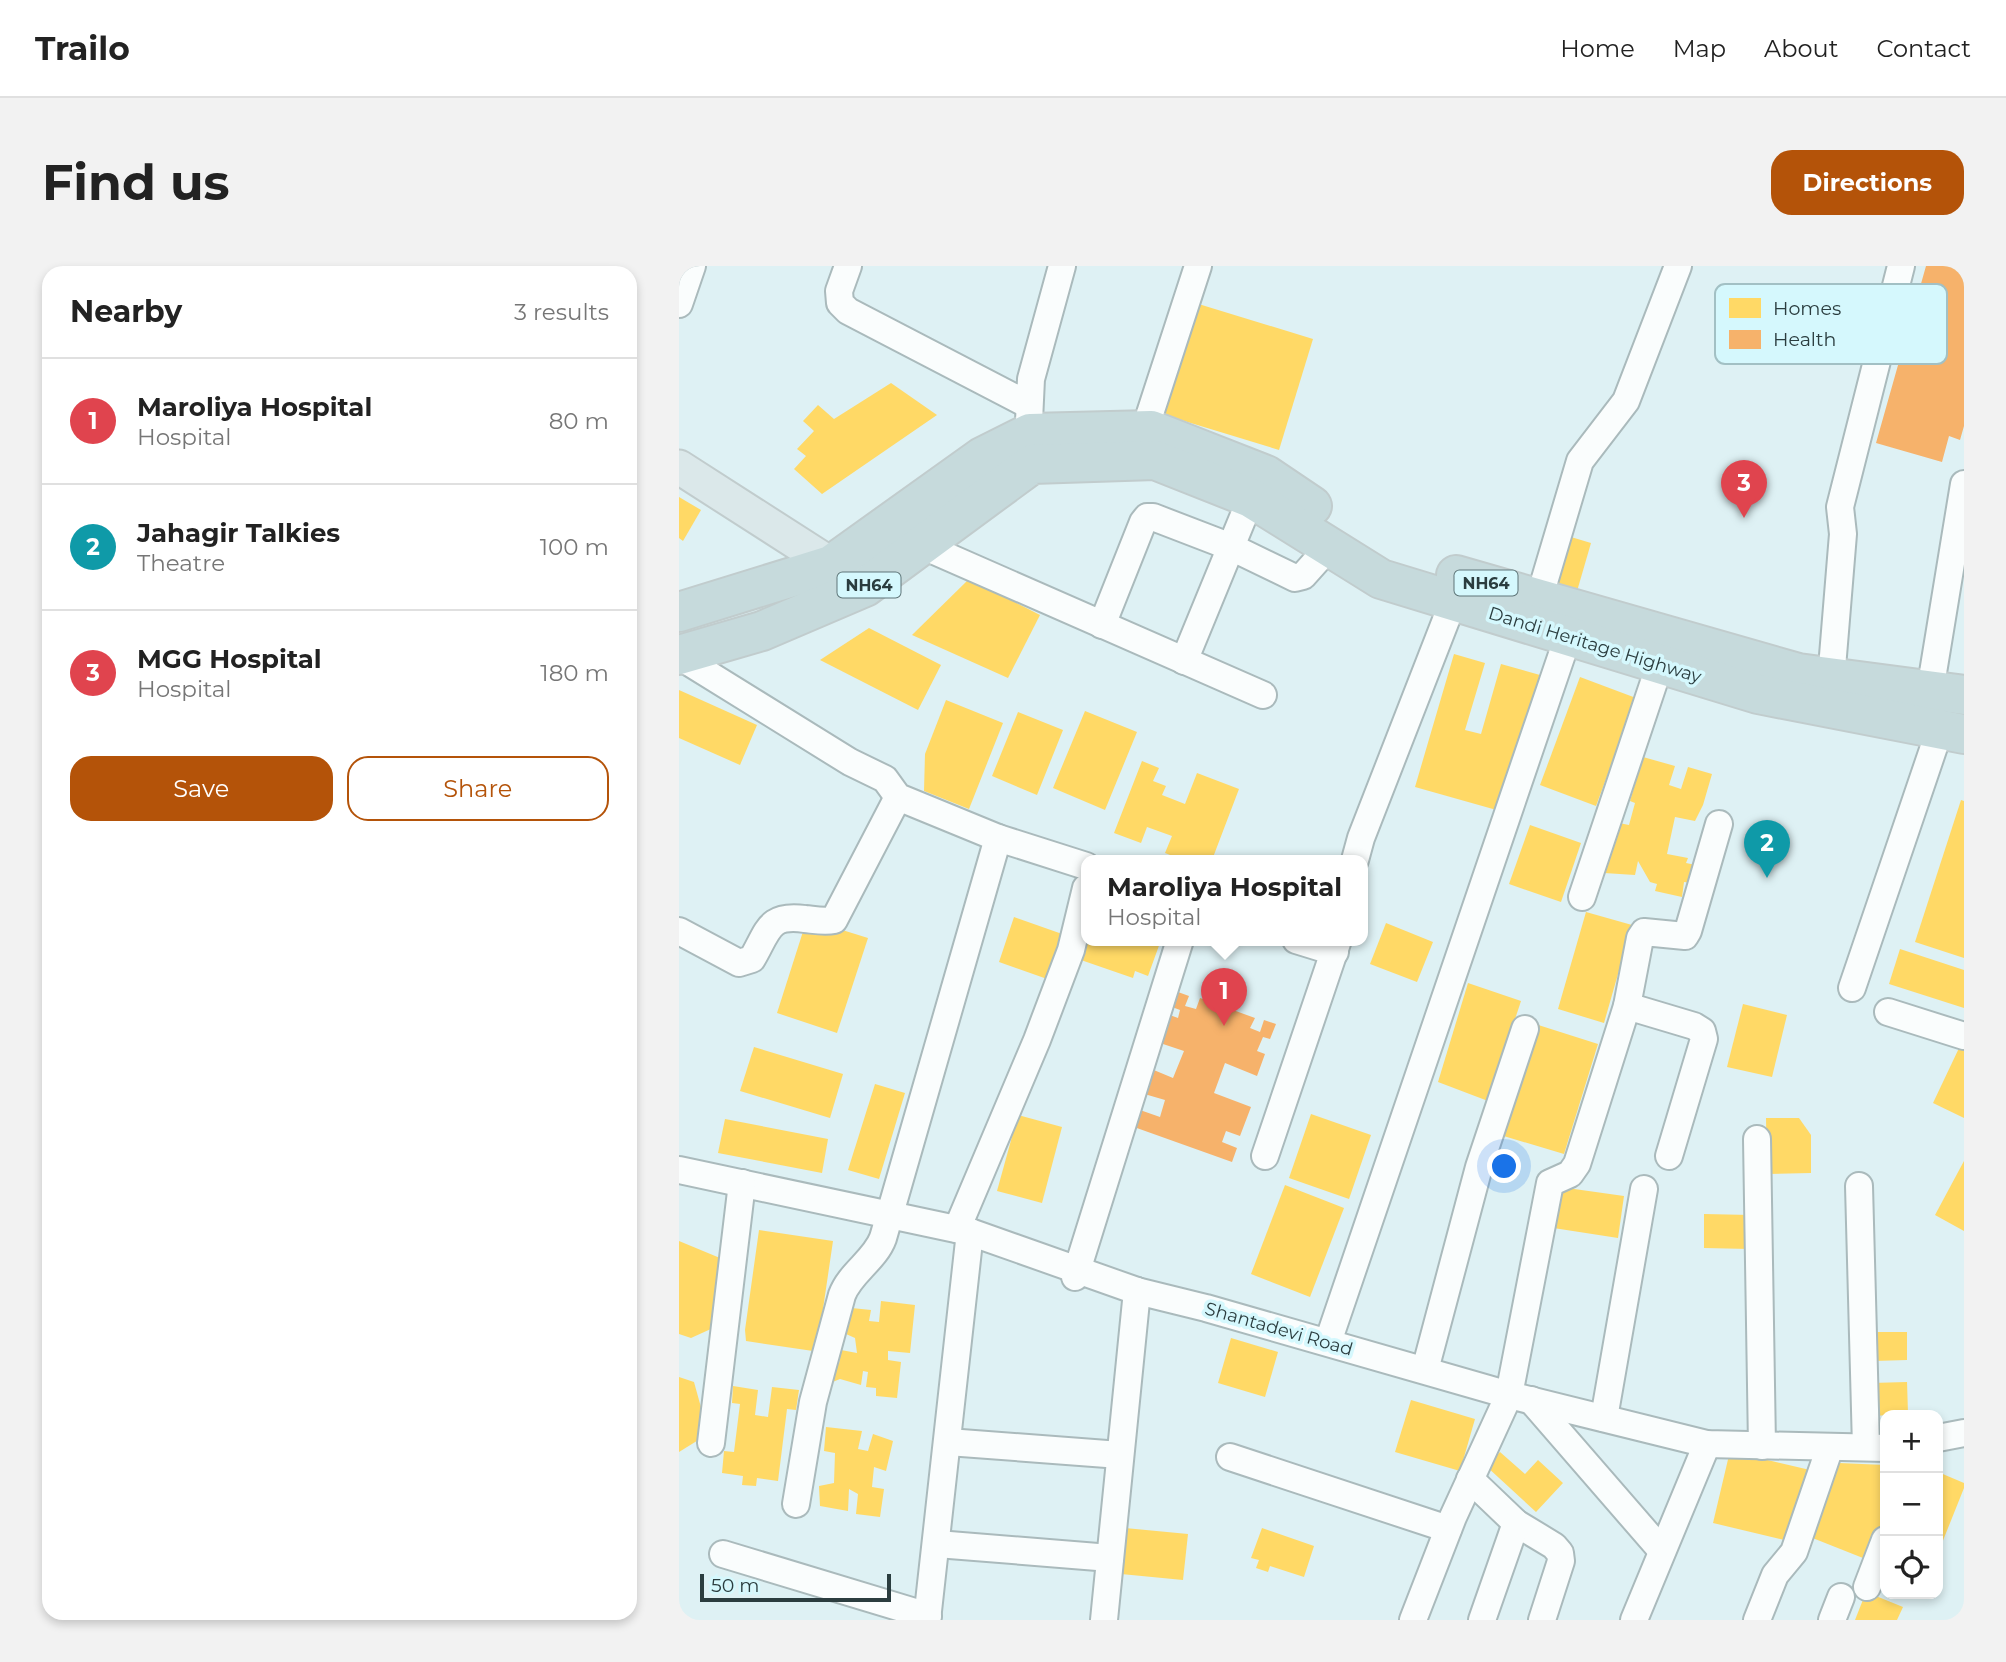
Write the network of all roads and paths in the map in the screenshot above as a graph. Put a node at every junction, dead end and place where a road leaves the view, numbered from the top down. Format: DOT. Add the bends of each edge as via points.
graph roads {
  1 [pos="692,266"];
  2 [pos="848,266"];
  3 [pos="1062,266"];
  4 [pos="1198,266"];
  5 [pos="1678,266"];
  6 [pos="1901,266"];
  7 [pos="1896,284"];
  8 [pos="679,304"];
  9 [pos="1876,364"];
  10 [pos="1145,429"];
  11 [pos="1030,434"];
  12 [pos="679,467"];
  13 [pos="1964,484"];
  14 [pos="1251,498"];
  15 [pos="921,545"];
  16 [pos="1231,547"];
  17 [pos="1329,547"];
  18 [pos="831,565"];
  19 [pos="1386,568"];
  20 [pos="865,587"];
  21 [pos="1539,599"];
  22 [pos="1454,602"];
  23 [pos="679,612"];
  24 [pos="1572,623"];
  25 [pos="1102,625"];
  26 [pos="679,655"];
  27 [pos="1184,661"];
  28 [pos="1660,664"];
  29 [pos="1829,693"];
  30 [pos="1947,693"];
  31 [pos="1263,695"];
  32 [pos="1952,731"];
  33 [pos="898,797"];
  34 [pos="1719,824"];
  35 [pos="998,838"];
  36 [pos="1356,855"];
  37 [pos="1081,864"];
  38 [pos="1582,897"];
  39 [pos="1081,909"];
  40 [pos="679,931"];
  41 [pos="1177,946"];
  42 [pos="1336,946"];
  43 [pos="1852,988"];
  44 [pos="1627,1006"];
  45 [pos="1888,1012"];
  46 [pos="1525,1029"];
  47 [pos="1964,1036"];
  48 [pos="1757,1139"];
  49 [pos="1265,1156"];
  50 [pos="1669,1156"];
  51 [pos="679,1170"];
  52 [pos="742,1183"];
  53 [pos="1859,1186"];
  54 [pos="1644,1189"];
  55 [pos="889,1215"];
  56 [pos="964,1230"];
  57 [pos="1076,1273"];
  58 [pos="1137,1291"];
  59 [pos="1328,1342"];
  60 [pos="1426,1370"];
  61 [pos="1520,1397"];
  62 [pos="1604,1418"];
  63 [pos="1964,1433"];
  64 [pos="1943,1437"];
  65 [pos="948,1442"];
  66 [pos="711,1443"];
  67 [pos="1707,1444"];
  68 [pos="1762,1446"];
  69 [pos="1830,1447"];
  70 [pos="1876,1447"];
  71 [pos="1120,1455"];
  72 [pos="1230,1457"];
  73 [pos="1471,1479"];
  74 [pos="796,1504"];
  75 [pos="1516,1523"];
  76 [pos="1448,1529"];
  77 [pos="937,1544"];
  78 [pos="1662,1551"];
  79 [pos="1880,1553"];
  80 [pos="723,1554"];
  81 [pos="1110,1558"];
  82 [pos="1867,1587"];
  83 [pos="927,1618"];
  84 [pos="1104,1620"];
  85 [pos="1413,1620"];
  86 [pos="1482,1620"];
  87 [pos="1542,1620"];
  88 [pos="1634,1620"];
  89 [pos="1757,1620"];
  1 -- 8 [label="street"];
  2 -- 11 [label="street" via="839,291 840,303 848,311"];
  3 -- 11 [label="street" via="1031,379"];
  4 -- 10 [label="street"];
  5 -- 21 [label="street" via="1626,401 1576,470"];
  6 -- 7 [label="street"];
  9 -- 29 [label="street" via="1840,507 1843,534"];
  10 -- 11 [label="highway, Dandi Heritage Highway / NH64"];
  10 -- 19 [label="highway, Dandi Heritage Highway / NH64" via="1266,475"];
  11 -- 14 [label="highway, Dandi Heritage Highway / NH64" via="1155,460"];
  11 -- 15 [label="highway, NH64"];
  11 -- 18 [label="highway, Dandi Heritage Highway / NH64" via="982,457"];
  12 -- 18 [label="main road"];
  13 -- 30 [label="street"];
  14 -- 16 [label="street"];
  14 -- 17 [label="highway, Dandi Heritage Highway / NH64"];
  15 -- 20 [label="highway, NH64"];
  15 -- 25 [label="street"];
  16 -- 17 [label="street" via="1299,578"];
  16 -- 25 [label="street" via="1147,517"];
  16 -- 27 [label="street"];
  17 -- 19 [label="highway, Dandi Heritage Highway / NH64"];
  18 -- 20 [label="main road"];
  18 -- 23 [label="highway, Dandi Heritage Highway / NH64"];
  19 -- 21 [label="highway, Dandi Heritage Highway / NH64"];
  19 -- 22 [label="highway, Dandi Heritage Highway / NH64"];
  20 -- 26 [label="highway, NH64" via="762,631"];
  21 -- 24 [label="highway, Dandi Heritage Highway / NH64"];
  22 -- 24 [label="highway, Dandi Heritage Highway / NH64"];
  22 -- 36 [label="street"];
  24 -- 28 [label="highway, Dandi Heritage Highway / NH64"];
  24 -- 29 [label="highway, Dandi Heritage Highway / NH64" via="1783,669"];
  24 -- 59 [label="street"];
  25 -- 27 [label="street"];
  26 -- 33 [label="street" via="885,779"];
  27 -- 31 [label="street"];
  28 -- 29 [label="highway, Dandi Heritage Highway / NH64" via="1758,694"];
  28 -- 38 [label="street"];
  29 -- 30 [label="highway, Dandi Heritage Highway / NH64"];
  29 -- 32 [label="highway, Dandi Heritage Highway / NH64"];
  32 -- 43 [label="street"];
  33 -- 35 [label="street"];
  33 -- 40 [label="street" via="834,920 779,918 752,959 739,963"];
  34 -- 44 [label="street" via="1688,931 1685,936 1644,932"];
  35 -- 37 [label="street"];
  35 -- 55 [label="street"];
  39 -- 56 [label="street" via="1071,950"];
  41 -- 57 [label="street"];
  42 -- 49 [label="street"];
  44 -- 50 [label="street" via="1702,1031 1704,1039"];
  44 -- 61 [label="street" via="1577,1164 1570,1174 1550,1183"];
  45 -- 47 [label="street"];
  46 -- 60 [label="street" via="1479,1167"];
  48 -- 68 [label="street"];
  51 -- 52 [label="street, Shantadevi Road"];
  52 -- 55 [label="street, Shantadevi Road"];
  52 -- 66 [label="street"];
  53 -- 70 [label="street"];
  54 -- 62 [label="street"];
  55 -- 56 [label="street, Shantadevi Road"];
  55 -- 74 [label="street" via="880,1246 842,1295 813,1402"];
  56 -- 57 [label="street, Shantadevi Road"];
  56 -- 65 [label="street"];
  57 -- 58 [label="street, Shantadevi Road"];
  58 -- 59 [label="street, Shantadevi Road"];
  58 -- 71 [label="street"];
  59 -- 60 [label="street, Shantadevi Road"];
  60 -- 61 [label="street, Shantadevi Road"];
  61 -- 62 [label="street, Shantadevi Road"];
  61 -- 73 [label="street"];
  61 -- 78 [label="street"];
  62 -- 67 [label="street, Shantadevi Road"];
  63 -- 64 [label="street"];
  65 -- 71 [label="street"];
  65 -- 77 [label="street"];
  67 -- 68 [label="street, Shantadevi Road"];
  67 -- 78 [label="street"];
  68 -- 69 [label="street, Shantadevi Road"];
  69 -- 70 [label="street, Shantadevi Road"];
  69 -- 89 [label="street" via="1794,1552 1775,1575"];
  71 -- 81 [label="street"];
  72 -- 76 [label="street"];
  73 -- 75 [label="street"];
  73 -- 76 [label="street"];
  75 -- 86 [label="street"];
  75 -- 87 [label="street" via="1560,1553"];
  76 -- 85 [label="street"];
  77 -- 81 [label="street"];
  77 -- 83 [label="street"];
  78 -- 88 [label="street"];
  79 -- 82 [label="street"];
  80 -- 83 [label="street"];
  81 -- 84 [label="street"];
}
